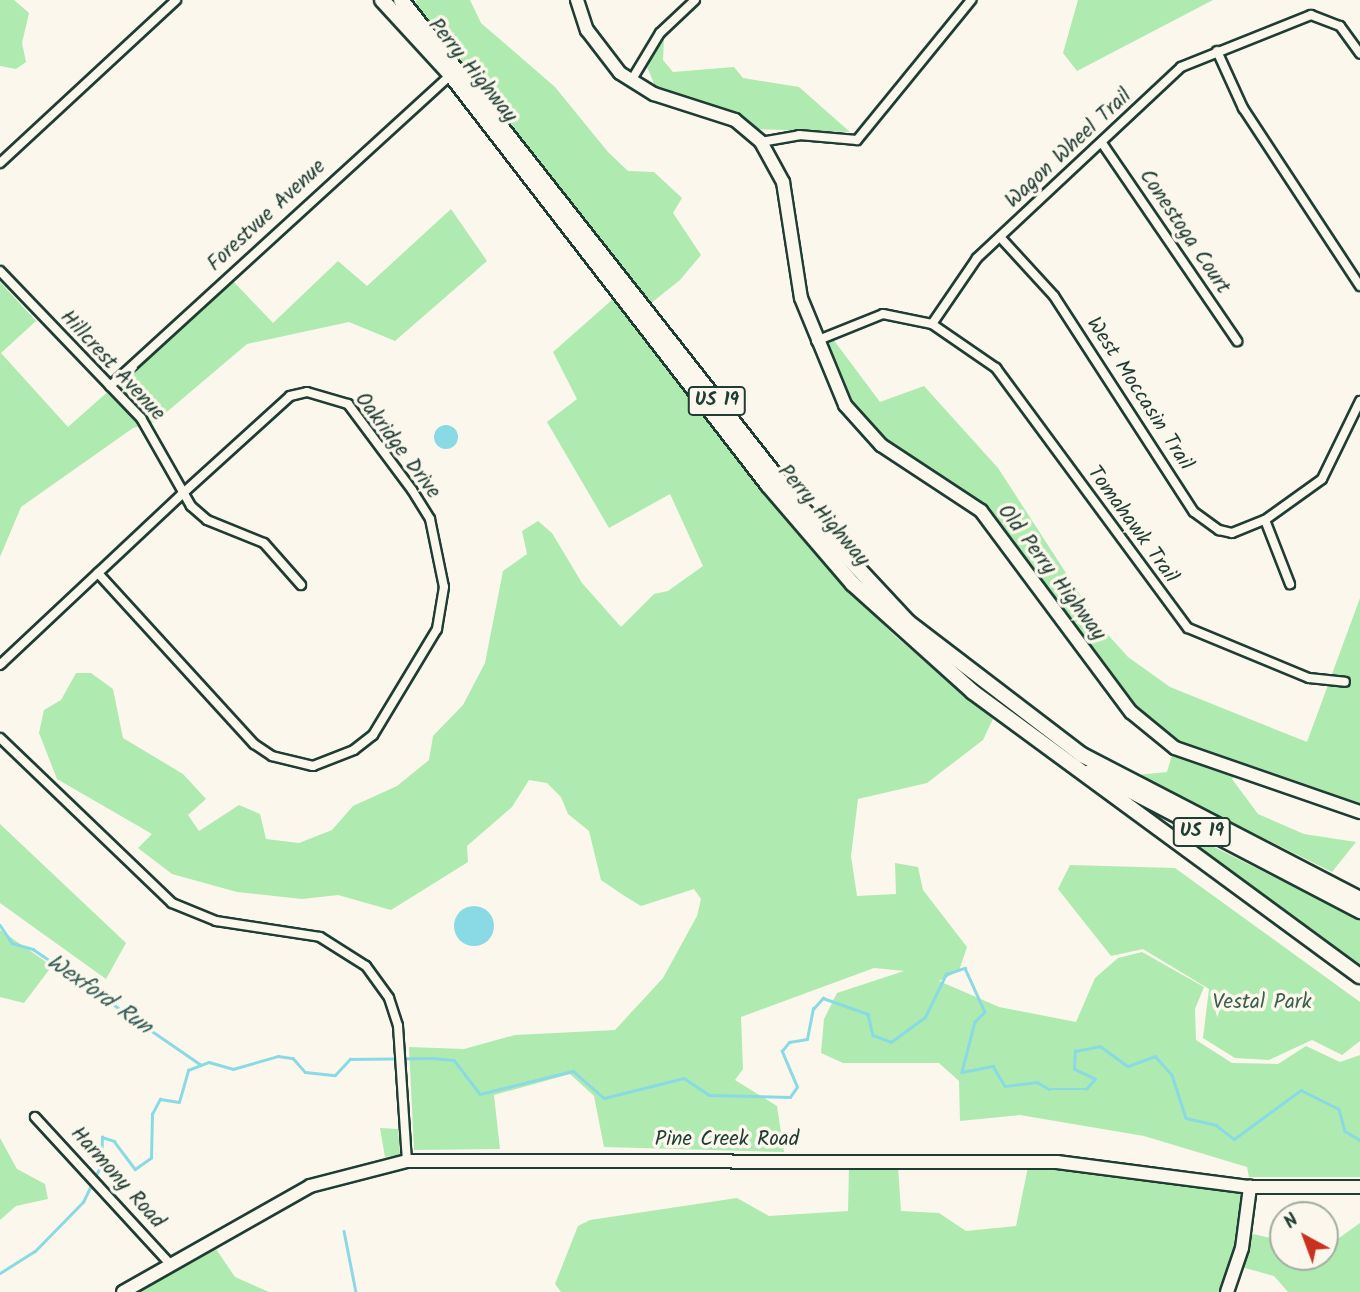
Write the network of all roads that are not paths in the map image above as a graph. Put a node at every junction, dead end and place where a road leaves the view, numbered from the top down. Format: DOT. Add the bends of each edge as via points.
graph roads {
  1 [pos="176,0"];
  2 [pos="382,0"];
  3 [pos="401,0"];
  4 [pos="577,0"];
  5 [pos="695,0"];
  6 [pos="971,0"];
  7 [pos="1217,51"];
  8 [pos="1360,54"];
  9 [pos="451,75"];
  10 [pos="631,81"];
  11 [pos="761,142"];
  12 [pos="1102,143"];
  13 [pos="0,163"];
  14 [pos="1000,237"];
  15 [pos="0,271"];
  16 [pos="1360,286"];
  17 [pos="932,324"];
  18 [pos="816,341"];
  19 [pos="1237,341"];
  20 [pos="110,386"];
  21 [pos="1360,401"];
  22 [pos="181,495"];
  23 [pos="1265,520"];
  24 [pos="99,573"];
  25 [pos="1290,584"];
  26 [pos="301,585"];
  27 [pos="0,665"];
  28 [pos="1345,682"];
  29 [pos="0,738"];
  30 [pos="1047,746"];
  31 [pos="1360,812"];
  32 [pos="1360,900"];
  33 [pos="1360,912"];
  34 [pos="1360,976"];
  35 [pos="35,1116"];
  36 [pos="407,1161"];
  37 [pos="1250,1187"];
  38 [pos="1360,1187"];
  39 [pos="171,1265"];
  40 [pos="123,1292"];
  41 [pos="1227,1292"];
  1 -- 13 [label="street"];
  2 -- 9 [label="highway, Perry Highway / US 19"];
  3 -- 32 [label="highway, Perry Highway / US 19" via="797,503 908,622 1082,755"];
  4 -- 10 [label="street, Old Perry Highway" via="597,46"];
  5 -- 10 [label="street" via="660,33"];
  6 -- 11 [label="street" via="857,140 799,135"];
  7 -- 8 [label="street, Wagon Wheel Trail" via="1311,15 1340,26"];
  7 -- 12 [label="street, Wagon Wheel Trail" via="1181,67"];
  7 -- 16 [label="street" via="1243,107"];
  9 -- 20 [label="street, Forestvue Avenue"];
  9 -- 30 [label="highway, Perry Highway / US 19" via="816,544 924,651"];
  10 -- 11 [label="street, Old Perry Highway" via="735,120"];
  11 -- 18 [label="street, Old Perry Highway" via="783,182 790,251"];
  12 -- 14 [label="street, Wagon Wheel Trail"];
  12 -- 19 [label="street, Conestoga Court"];
  14 -- 17 [label="street, Wagon Wheel Trail" via="968,268"];
  14 -- 23 [label="street, West Moccasin Trail" via="1054,296 1194,512 1232,533"];
  15 -- 20 [label="street, Hillcrest Avenue"];
  17 -- 18 [label="street" via="883,314"];
  17 -- 28 [label="street, Tomahawk Trail" via="996,368 1188,628 1309,677"];
  18 -- 31 [label="street, Old Perry Highway" via="861,427 982,511 1104,678 1153,734 1255,780"];
  20 -- 22 [label="street, Hillcrest Avenue" via="156,441"];
  21 -- 23 [label="street" via="1322,479"];
  22 -- 24 [label="street, Oakridge Drive"];
  22 -- 24 [label="street, Oakridge Drive" via="290,396 324,393 348,404 430,519 444,587 437,629 373,735 313,766 272,756"];
  22 -- 26 [label="street" via="207,520 264,543"];
  23 -- 25 [label="street"];
  24 -- 27 [label="street, Oakridge Drive"];
  29 -- 36 [label="street" via="172,903 216,921 320,937 366,966 389,998 398,1026"];
  30 -- 33 [label="street, Perry Highway / US 19"];
  30 -- 34 [label="highway"];
  35 -- 39 [label="street, Harmony Road"];
  36 -- 37 [label="street, Pine Creek Road" via="1057,1162"];
  36 -- 39 [label="street, Pine Creek Road" via="310,1185"];
  37 -- 38 [label="street, Pine Creek Road"];
  37 -- 41 [label="street" via="1242,1248"];
  39 -- 40 [label="street, Pine Creek Road"];
}
